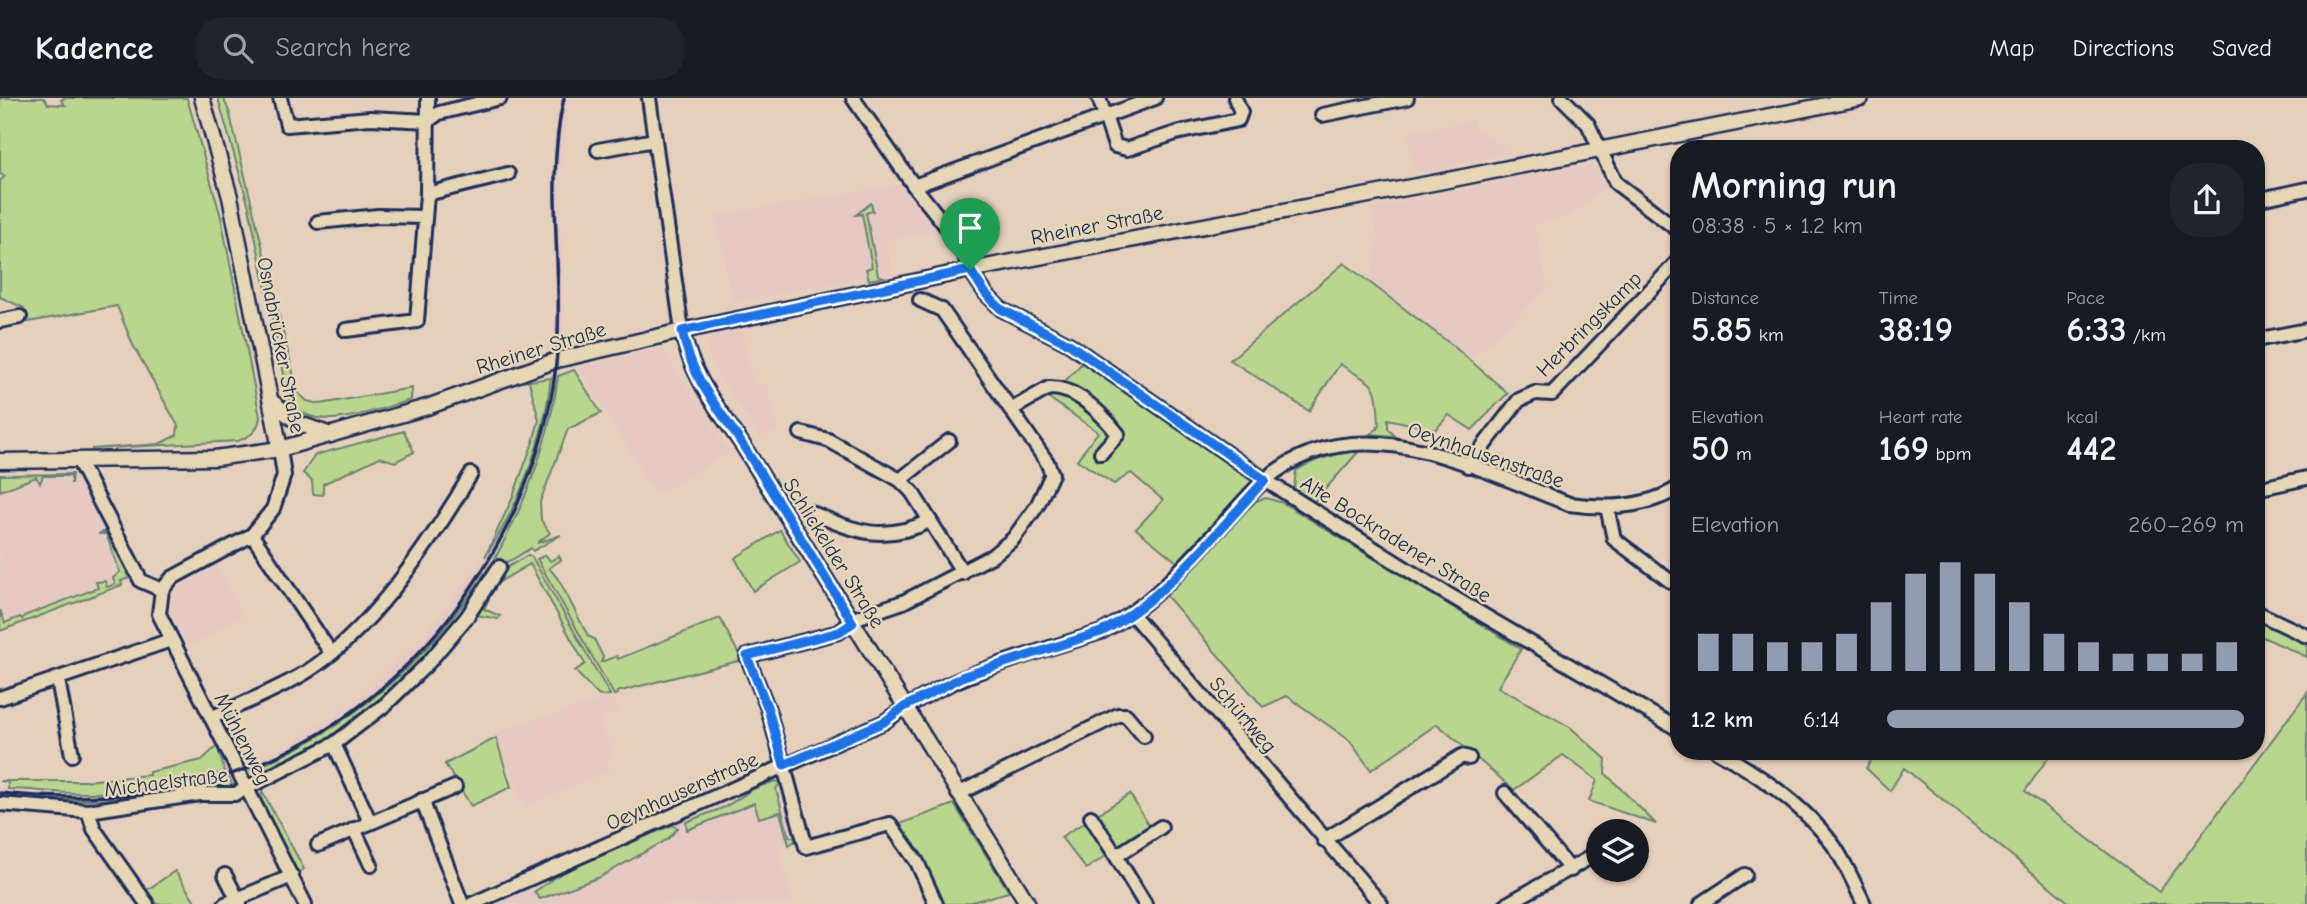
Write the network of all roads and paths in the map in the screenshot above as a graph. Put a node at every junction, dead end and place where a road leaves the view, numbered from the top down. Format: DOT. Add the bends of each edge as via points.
graph roads {
  1 [pos="202,98"];
  2 [pos="280,98"];
  3 [pos="429,98"];
  4 [pos="500,98"];
  5 [pos="649,98"];
  6 [pos="853,98"];
  7 [pos="1099,98"];
  8 [pos="1155,98"];
  9 [pos="1235,98"];
  10 [pos="1407,98"];
  11 [pos="1562,98"];
  12 [pos="1861,98"];
  13 [pos="1105,115"];
  14 [pos="1322,116"];
  15 [pos="428,121"];
  16 [pos="655,140"];
  17 [pos="1599,149"];
  18 [pos="598,150"];
  19 [pos="508,174"];
  20 [pos="914,186"];
  21 [pos="2307,189"];
  22 [pos="427,194"];
  23 [pos="2265,198"];
  24 [pos="425,217"];
  25 [pos="318,222"];
  26 [pos="1670,224"];
  27 [pos="1670,269"];
  28 [pos="970,270"];
  29 [pos="920,300"];
  30 [pos="20,317"];
  31 [pos="0,321"];
  32 [pos="346,330"];
  33 [pos="2307,330"];
  34 [pos="682,331"];
  35 [pos="2265,338"];
  36 [pos="272,402"];
  37 [pos="1012,409"];
  38 [pos="801,433"];
  39 [pos="332,435"];
  40 [pos="949,440"];
  41 [pos="280,449"];
  42 [pos="1101,453"];
  43 [pos="0,461"];
  44 [pos="79,462"];
  45 [pos="1468,466"];
  46 [pos="471,474"];
  47 [pos="2307,478"];
  48 [pos="900,480"];
  49 [pos="1265,480"];
  50 [pos="2265,487"];
  51 [pos="1670,491"];
  52 [pos="1607,507"];
  53 [pos="810,512"];
  54 [pos="930,521"];
  55 [pos="252,535"];
  56 [pos="499,567"];
  57 [pos="963,573"];
  58 [pos="1670,581"];
  59 [pos="162,590"];
  60 [pos="1132,614"];
  61 [pos="2265,616"];
  62 [pos="853,623"];
  63 [pos="2307,636"];
  64 [pos="170,639"];
  65 [pos="331,653"];
  66 [pos="58,680"];
  67 [pos="0,698"];
  68 [pos="904,707"];
  69 [pos="211,718"];
  70 [pos="1670,724"];
  71 [pos="1144,736"];
  72 [pos="334,744"];
  73 [pos="72,755"];
  74 [pos="1469,758"];
  75 [pos="1733,760"];
  76 [pos="784,765"];
  77 [pos="455,787"];
  78 [pos="247,788"];
  79 [pos="1505,793"];
  80 [pos="958,794"];
  81 [pos="422,800"];
  82 [pos="0,804"];
  83 [pos="88,811"];
  84 [pos="1091,817"];
  85 [pos="370,822"];
  86 [pos="1161,827"];
  87 [pos="354,829"];
  88 [pos="1324,840"];
  89 [pos="318,845"];
  90 [pos="1116,856"];
  91 [pos="1586,861"];
  92 [pos="371,865"];
  93 [pos="1571,870"];
  94 [pos="225,875"];
  95 [pos="1745,875"];
  96 [pos="292,876"];
  97 [pos="234,902"];
  98 [pos="147,904"];
  99 [pos="305,904"];
  100 [pos="462,904"];
  101 [pos="472,904"];
  102 [pos="936,904"];
  103 [pos="1028,904"];
  104 [pos="1145,904"];
  105 [pos="1381,904"];
  106 [pos="1507,904"];
  107 [pos="1700,904"];
  108 [pos="1864,904"];
  1 -- 36 [label="main road, Osnabrücker Straße" via="230,197"];
  2 -- 15 [label="street" via="287,125 370,118"];
  3 -- 15 [label="street"];
  4 -- 15 [label="street" via="439,113"];
  5 -- 16 [label="street"];
  6 -- 20 [label="street, Alte Bockradener Straße"];
  7 -- 13 [label="street"];
  8 -- 13 [label="street"];
  9 -- 13 [label="street" via="1241,112 1238,120 1127,149 1115,146"];
  10 -- 14 [label="street"];
  11 -- 17 [label="street" via="1588,124"];
  12 -- 17 [label="main road, Rheiner Straße"];
  13 -- 20 [label="street"];
  15 -- 22 [label="street"];
  16 -- 18 [label="street"];
  16 -- 34 [label="street"];
  17 -- 26 [label="street" via="1616,183"];
  17 -- 28 [label="main road, Rheiner Straße"];
  19 -- 22 [label="street"];
  20 -- 28 [label="street, Alte Bockradener Straße" via="961,245"];
  21 -- 23 [label="street"];
  22 -- 24 [label="street"];
  24 -- 25 [label="street"];
  24 -- 32 [label="street" via="417,321"];
  27 -- 45 [label="street, Herbringskamp" via="1552,394 1535,393 1519,400"];
  28 -- 34 [label="main road, Rheiner Straße"];
  28 -- 49 [label="street, Alte Bockradener Straße" via="1001,309 1069,344"];
  29 -- 37 [label="street" via="942,310"];
  30 -- 31 [label="street"];
  33 -- 35 [label="street"];
  34 -- 39 [label="main road, Rheiner Straße" via="557,360"];
  34 -- 62 [label="main road, Schlickelder Straße" via="689,362 701,385"];
  36 -- 39 [label="main road" via="300,424"];
  36 -- 41 [label="main road, Osnabrücker Straße"];
  37 -- 42 [label="street" via="1049,388 1078,398 1118,434"];
  37 -- 57 [label="street" via="1052,474 1037,506 1013,539"];
  38 -- 48 [label="street" via="828,440"];
  39 -- 41 [label="main road, Rheiner Straße"];
  40 -- 48 [label="street"];
  41 -- 44 [label="main road, Osnabrücker Straße" via="215,458"];
  41 -- 55 [label="street" via="282,488 273,509"];
  43 -- 44 [label="main road, Osnabrücker Straße"];
  44 -- 59 [label="street" via="141,581"];
  45 -- 49 [label="street, Oeynhausenstraße" via="1429,452 1363,442 1328,446"];
  45 -- 52 [label="street, Oeynhausenstraße" via="1569,504"];
  46 -- 65 [label="street" via="439,528 396,585"];
  47 -- 50 [label="street"];
  48 -- 54 [label="street"];
  49 -- 60 [label="street, Oeynhausenstraße" via="1187,564"];
  49 -- 70 [label="street, Alte Bockradener Straße" via="1432,586"];
  51 -- 52 [label="street, Oeynhausenstraße" via="1642,502"];
  52 -- 58 [label="street" via="1614,539"];
  53 -- 54 [label="street" via="854,531 884,535"];
  54 -- 57 [label="street"];
  55 -- 59 [label="street" via="172,578"];
  55 -- 65 [label="street"];
  56 -- 72 [label="street, Michaelstraße" via="467,617 428,663 386,704"];
  57 -- 62 [label="street"];
  59 -- 64 [label="street, Mühlenweg" via="159,614"];
  60 -- 68 [label="street, Oeynhausenstraße" via="1101,632 964,676"];
  60 -- 88 [label="street, Schürfweg"];
  61 -- 63 [label="street"];
  62 -- 68 [label="main road, Schlickelder Straße"];
  62 -- 76 [label="street" via="839,632 747,656"];
  64 -- 66 [label="street"];
  64 -- 69 [label="street, Mühlenweg"];
  65 -- 69 [label="street" via="307,671"];
  66 -- 67 [label="street"];
  66 -- 73 [label="street"];
  68 -- 76 [label="street, Oeynhausenstraße" via="884,722"];
  68 -- 80 [label="main road, Schlickelder Straße"];
  69 -- 78 [label="street, Mühlenweg"];
  71 -- 80 [label="street" via="1126,715 1118,715"];
  72 -- 78 [label="street, Michaelstraße"];
  72 -- 85 [label="street"];
  74 -- 88 [label="street" via="1462,755"];
  75 -- 108 [label="street" via="1818,825"];
  76 -- 101 [label="street, Oeynhausenstraße"];
  76 -- 102 [label="street" via="806,847 890,824 918,862"];
  77 -- 81 [label="street"];
  78 -- 83 [label="street, Michaelstraße" via="228,796 200,794"];
  78 -- 96 [label="street, Mühlenweg"];
  79 -- 93 [label="street"];
  80 -- 103 [label="main road, Schlickelder Straße"];
  81 -- 85 [label="street"];
  81 -- 100 [label="street"];
  82 -- 83 [label="street, Michaelstraße"];
  83 -- 98 [label="street" via="94,829"];
  84 -- 90 [label="street"];
  85 -- 87 [label="street"];
  86 -- 90 [label="street"];
  87 -- 89 [label="street"];
  87 -- 92 [label="street"];
  88 -- 105 [label="street, Schürfweg"];
  90 -- 104 [label="street"];
  91 -- 93 [label="street"];
  93 -- 106 [label="street"];
  94 -- 97 [label="street"];
  95 -- 107 [label="street"];
  96 -- 97 [label="street"];
  96 -- 99 [label="street, Mühlenweg"];
}
